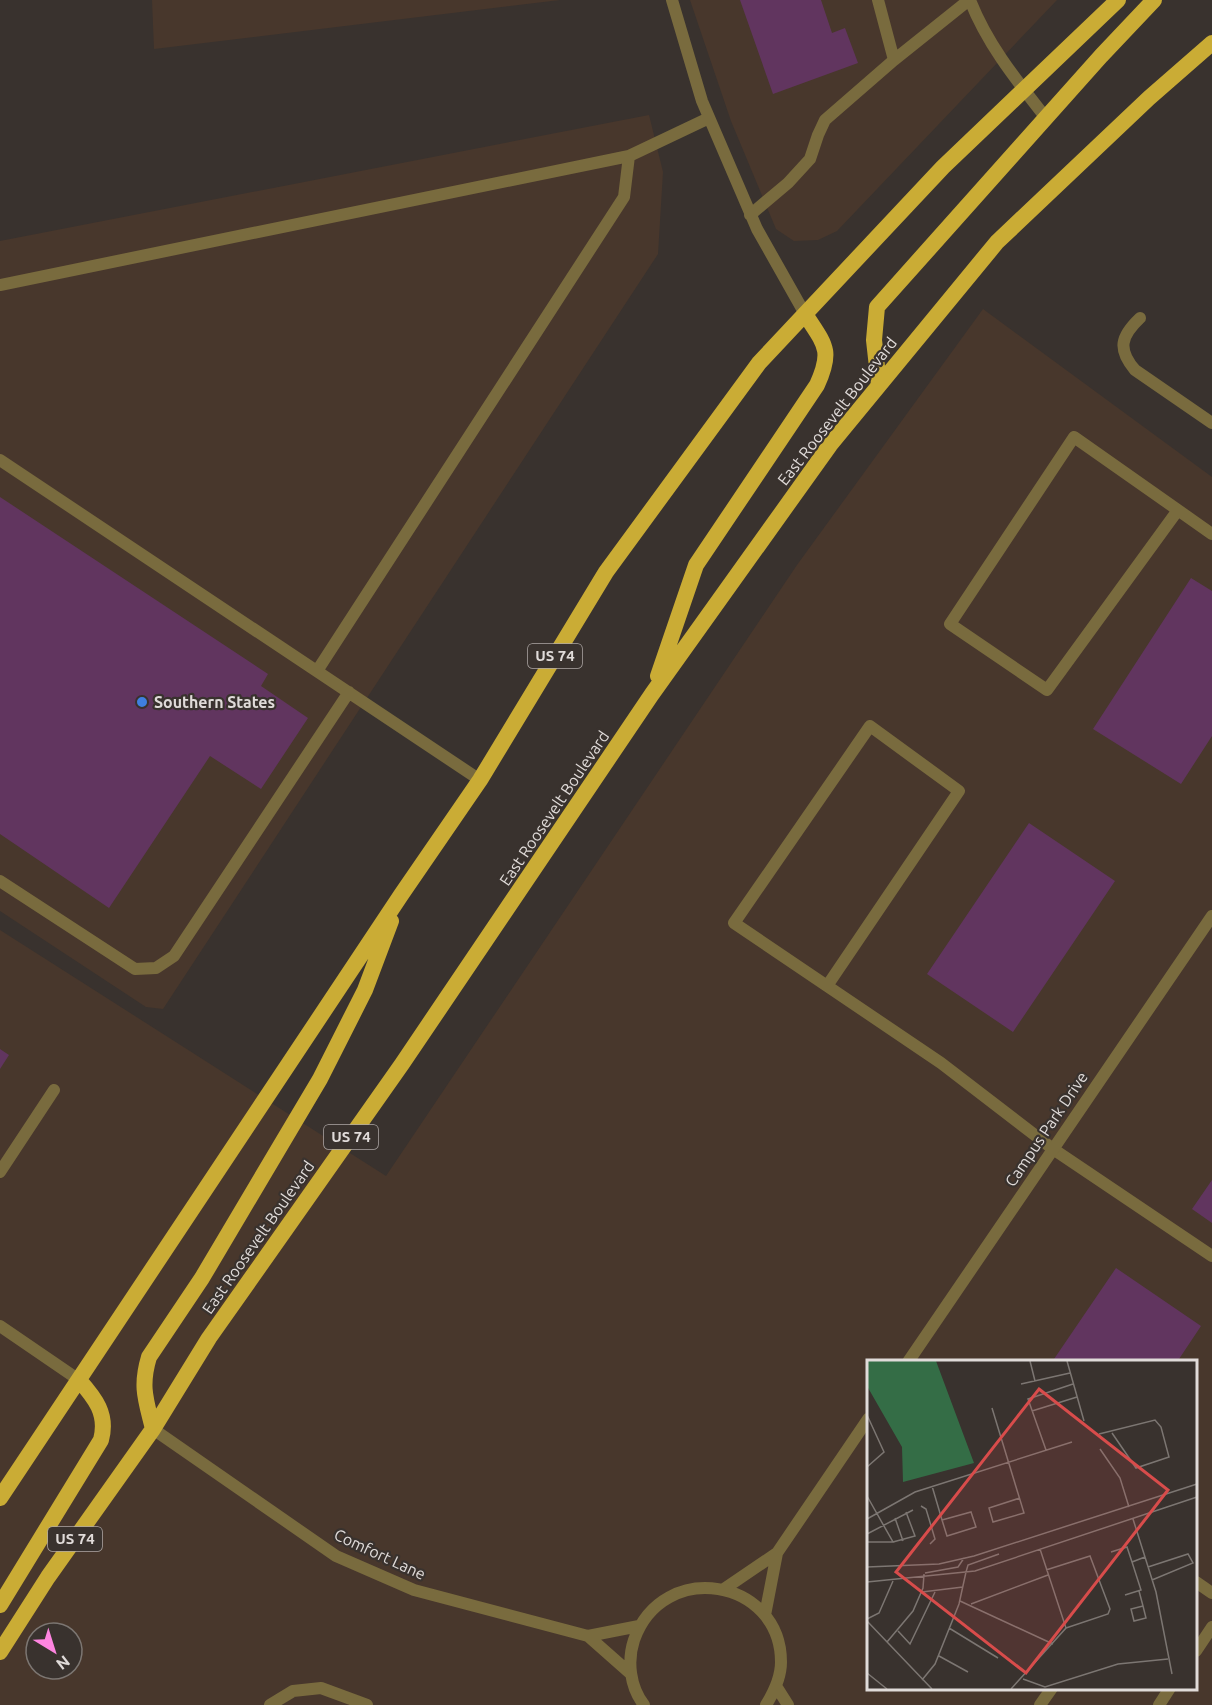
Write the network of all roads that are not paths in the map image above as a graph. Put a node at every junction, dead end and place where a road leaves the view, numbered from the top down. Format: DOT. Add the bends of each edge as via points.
graph roads {
  1 [pos="672,0"];
  2 [pos="878,0"];
  3 [pos="969,0"];
  4 [pos="1118,0"];
  5 [pos="1154,0"];
  6 [pos="1212,43"];
  7 [pos="894,60"];
  8 [pos="1023,90"];
  9 [pos="709,118"];
  10 [pos="1046,118"];
  11 [pos="629,156"];
  12 [pos="750,215"];
  13 [pos="0,285"];
  14 [pos="805,314"];
  15 [pos="1140,318"];
  16 [pos="879,385"];
  17 [pos="1212,423"];
  18 [pos="0,460"];
  19 [pos="1178,510"];
  20 [pos="1212,534"];
  21 [pos="316,671"];
  22 [pos="349,692"];
  23 [pos="652,694"];
  24 [pos="480,780"];
  25 [pos="0,881"];
  26 [pos="401,895"];
  27 [pos="1212,916"];
  28 [pos="827,986"];
  29 [pos="54,1090"];
  30 [pos="1053,1149"];
  31 [pos="0,1172"];
  32 [pos="1212,1256"];
  33 [pos="0,1326"];
  34 [pos="909,1360"];
  35 [pos="79,1380"];
  36 [pos="867,1420"];
  37 [pos="153,1429"];
  38 [pos="0,1498"];
  39 [pos="777,1553"];
  40 [pos="1197,1583"];
  41 [pos="724,1589"];
  42 [pos="1212,1593"];
  43 [pos="0,1605"];
  44 [pos="765,1616"];
  45 [pos="639,1626"];
  46 [pos="1212,1627"];
  47 [pos="588,1636"];
  48 [pos="1197,1650"];
  49 [pos="0,1652"];
  50 [pos="631,1674"];
  51 [pos="776,1686"];
  52 [pos="1051,1690"];
  53 [pos="1169,1690"];
  54 [pos="270,1705"];
  55 [pos="367,1705"];
  56 [pos="644,1705"];
  57 [pos="766,1705"];
  58 [pos="788,1705"];
  59 [pos="1041,1705"];
  60 [pos="1159,1705"];
  1 -- 9 [label="street"];
  2 -- 7 [label="street"];
  3 -- 7 [label="street"];
  3 -- 8 [label="street" via="981,27"];
  4 -- 8 [label="highway, US 74"];
  5 -- 10 [label="highway"];
  6 -- 16 [label="highway, East Roosevelt Boulevard / US 74" via="997,242"];
  7 -- 12 [label="street" via="825,120 810,159"];
  8 -- 10 [label="street"];
  8 -- 14 [label="highway, US 74" via="943,167"];
  9 -- 11 [label="street"];
  9 -- 12 [label="street"];
  10 -- 16 [label="highway" via="876,307 874,340"];
  11 -- 13 [label="street"];
  11 -- 21 [label="street" via="624,197"];
  12 -- 14 [label="street"];
  14 -- 23 [label="highway" via="824,344 826,365 817,386 696,565"];
  14 -- 24 [label="highway, US 74" via="759,363 606,572"];
  15 -- 17 [label="street" via="1128,329 1123,345 1125,358 1134,370"];
  16 -- 23 [label="highway, East Roosevelt Boulevard / US 74" via="830,445"];
  18 -- 21 [label="street"];
  19 -- 19 [label="street" via="1074,437 950,624 1047,690"];
  19 -- 20 [label="street"];
  21 -- 22 [label="street"];
  22 -- 24 [label="street"];
  22 -- 25 [label="street" via="174,956 156,968 135,969"];
  23 -- 37 [label="highway, East Roosevelt Boulevard / US 74" via="402,1065 209,1338"];
  24 -- 26 [label="highway, US 74"];
  26 -- 35 [label="highway, US 74"];
  26 -- 37 [label="highway" via="365,990 320,1079 202,1278 149,1357 143,1388"];
  27 -- 30 [label="street, Campus Park Drive"];
  28 -- 28 [label="street" via="734,923 870,726 959,791"];
  28 -- 30 [label="street" via="941,1063"];
  29 -- 31 [label="street"];
  30 -- 32 [label="street"];
  30 -- 34 [label="street, Campus Park Drive"];
  33 -- 35 [label="street"];
  35 -- 38 [label="highway, US 74"];
  35 -- 43 [label="highway" via="100,1407 104,1420 101,1440"];
  36 -- 39 [label="street"];
  37 -- 47 [label="street, Comfort Lane" via="336,1556 414,1590"];
  37 -- 49 [label="highway, East Roosevelt Boulevard / US 74"];
  39 -- 41 [label="street"];
  39 -- 44 [label="street"];
  40 -- 42 [label="street"];
  41 -- 44 [label="street, Comfort Lane" via="746,1599"];
  41 -- 45 [label="street, Comfort Lane" via="699,1587 675,1593 654,1607"];
  44 -- 51 [label="street, Comfort Lane" via="777,1638 781,1662"];
  45 -- 47 [label="street, Comfort Lane"];
  45 -- 50 [label="street, Comfort Lane" via="631,1650"];
  46 -- 48 [label="street"];
  47 -- 50 [label="street, Comfort Lane"];
  50 -- 56 [label="street, Comfort Lane"];
  51 -- 57 [label="street, Comfort Lane"];
  51 -- 58 [label="street"];
  52 -- 59 [label="street"];
  53 -- 60 [label="street"];
  54 -- 55 [label="street" via="293,1691 321,1688"];
}
